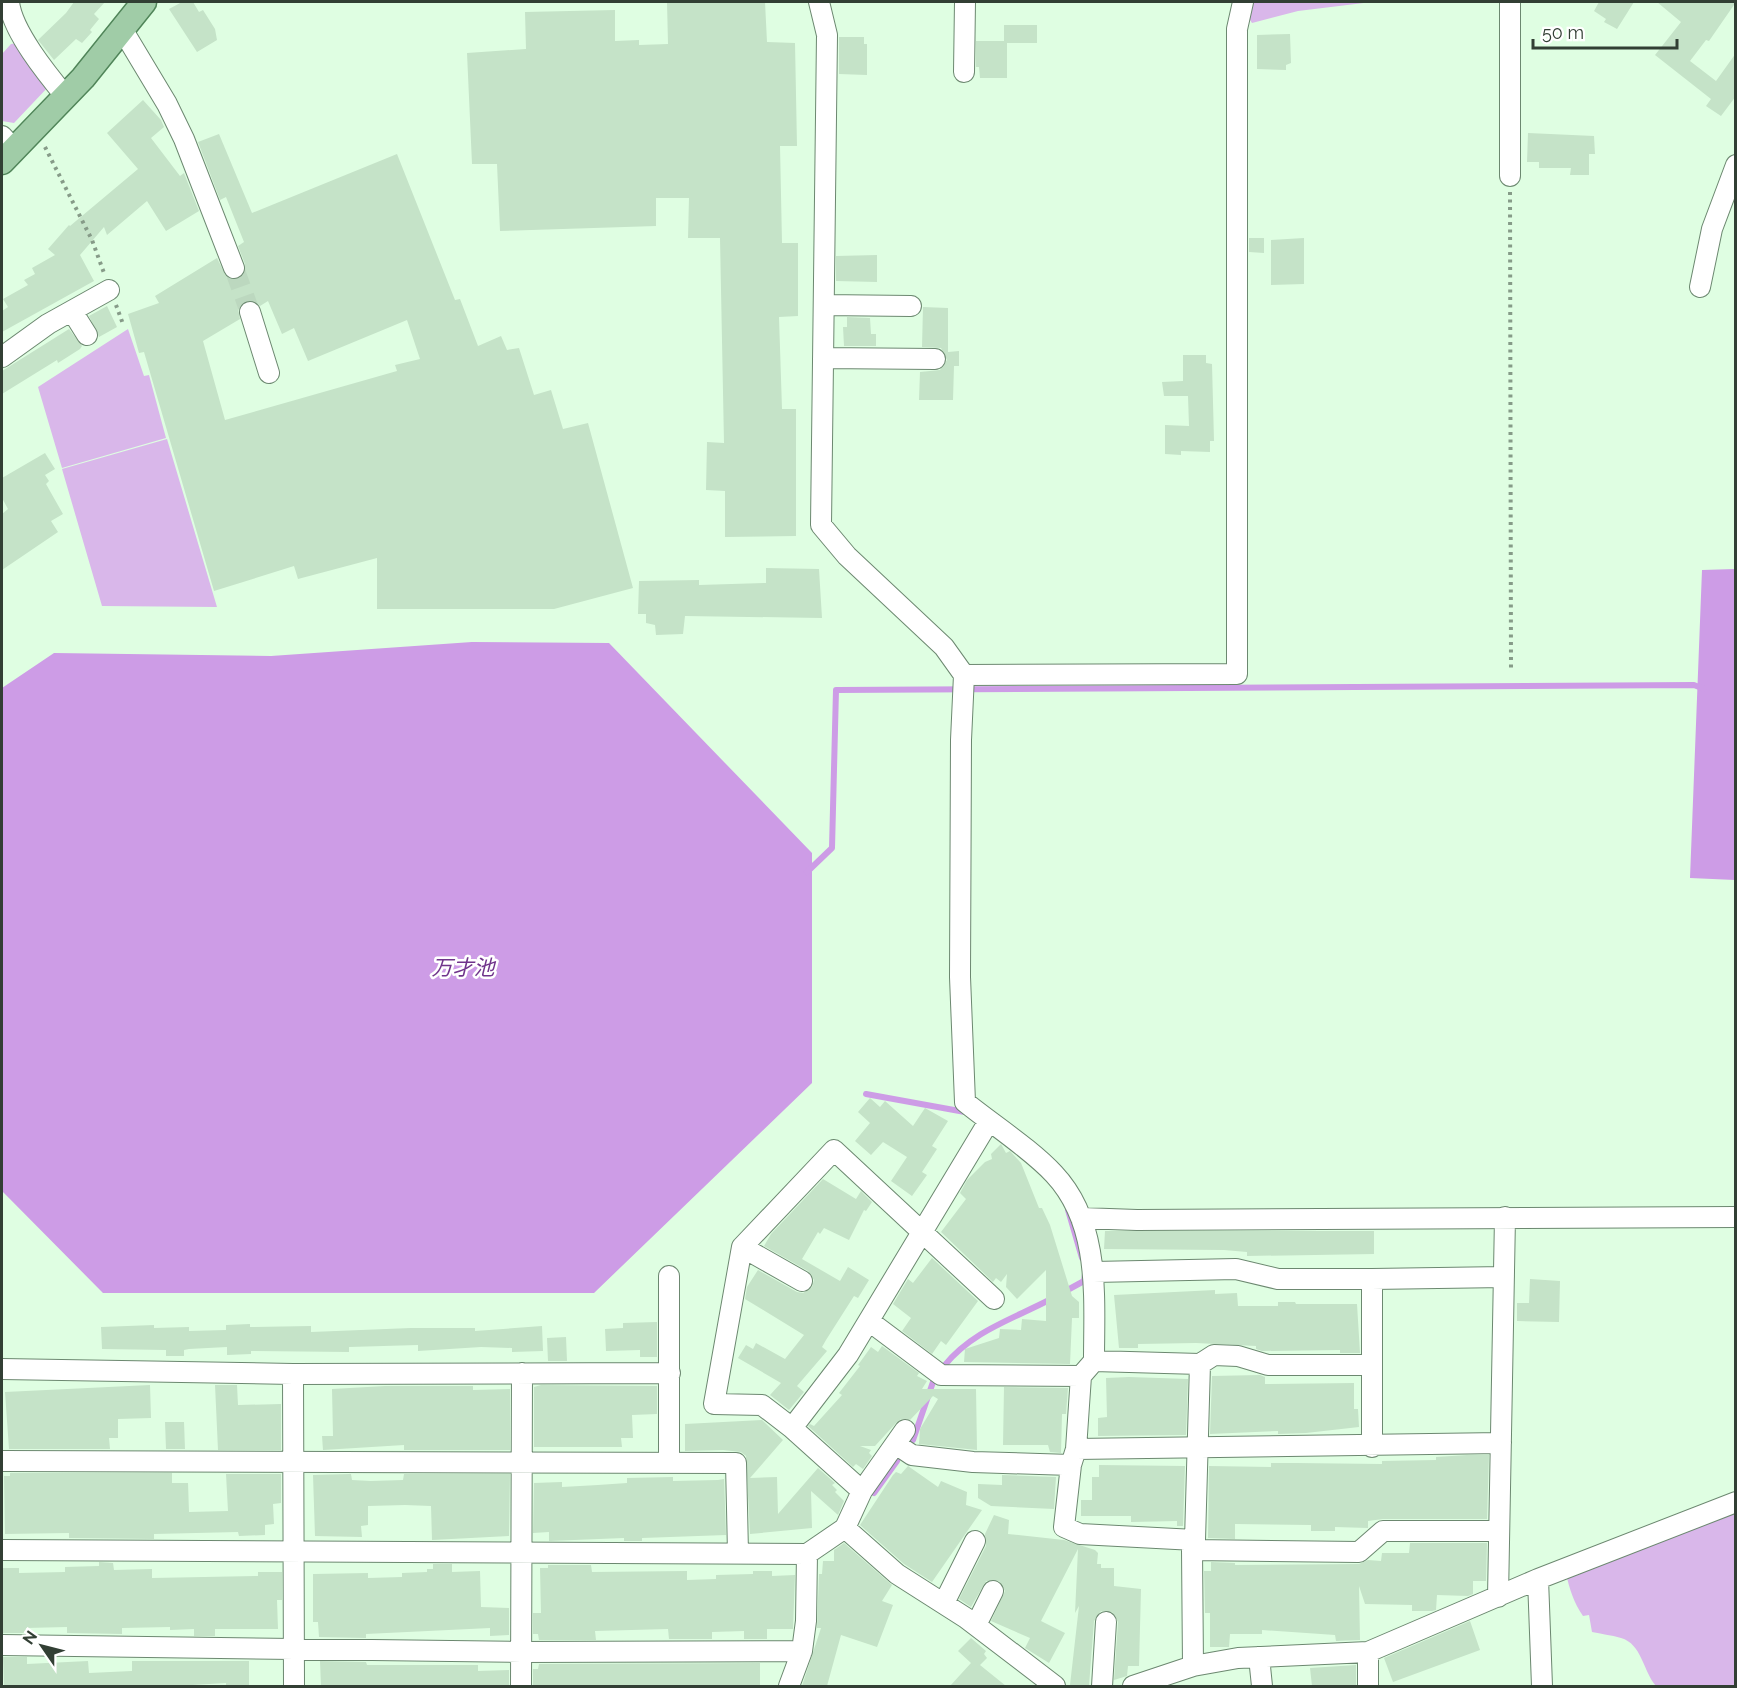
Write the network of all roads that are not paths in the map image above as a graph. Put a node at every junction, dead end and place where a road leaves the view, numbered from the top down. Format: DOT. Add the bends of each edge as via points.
graph roads {
  1 [pos="144,2"];
  2 [pos="819,2"];
  3 [pos="965,2"];
  4 [pos="1243,2"];
  5 [pos="1510,2"];
  6 [pos="7,11"];
  7 [pos="122,29"];
  8 [pos="964,72"];
  9 [pos="66,97"];
  10 [pos="6,149"];
  11 [pos="1736,165"];
  12 [pos="1510,176"];
  13 [pos="234,268"];
  14 [pos="1700,287"];
  15 [pos="110,290"];
  16 [pos="824,305"];
  17 [pos="911,306"];
  18 [pos="72,311"];
  19 [pos="250,312"];
  20 [pos="87,335"];
  21 [pos="2,357"];
  22 [pos="823,358"];
  23 [pos="935,359"];
  24 [pos="269,373"];
  25 [pos="964,675"];
  26 [pos="989,1121"];
  27 [pos="1736,1216"];
  28 [pos="1505,1217"];
  29 [pos="1081,1218"];
  30 [pos="922,1232"];
  31 [pos="742,1247"];
  32 [pos="1094,1272"];
  33 [pos="669,1276"];
  34 [pos="1504,1277"];
  35 [pos="1372,1279"];
  36 [pos="802,1281"];
  37 [pos="994,1299"];
  38 [pos="869,1321"];
  39 [pos="1094,1361"];
  40 [pos="1200,1364"];
  41 [pos="1370,1365"];
  42 [pos="2,1369"];
  43 [pos="522,1373"];
  44 [pos="670,1373"];
  45 [pos="293,1374"];
  46 [pos="1081,1376"];
  47 [pos="792,1428"];
  48 [pos="1501,1443"];
  49 [pos="1372,1447"];
  50 [pos="1199,1449"];
  51 [pos="1074,1457"];
  52 [pos="2,1461"];
  53 [pos="521,1462"];
  54 [pos="669,1462"];
  55 [pos="294,1463"];
  56 [pos="862,1491"];
  57 [pos="1736,1502"];
  58 [pos="845,1528"];
  59 [pos="1499,1531"];
  60 [pos="975,1541"];
  61 [pos="1194,1545"];
  62 [pos="2,1550"];
  63 [pos="294,1551"];
  64 [pos="521,1552"];
  65 [pos="738,1553"];
  66 [pos="807,1554"];
  67 [pos="1538,1580"];
  68 [pos="993,1591"];
  69 [pos="1498,1597"];
  70 [pos="944,1603"];
  71 [pos="1106,1622"];
  72 [pos="976,1625"];
  73 [pos="2,1645"];
  74 [pos="294,1648"];
  75 [pos="802,1651"];
  76 [pos="521,1652"];
  77 [pos="1368,1652"];
  78 [pos="1259,1657"];
  79 [pos="1193,1666"];
  80 [pos="294,1686"];
  81 [pos="521,1686"];
  82 [pos="789,1686"];
  83 [pos="1055,1686"];
  84 [pos="1102,1686"];
  85 [pos="1133,1686"];
  86 [pos="1262,1686"];
  87 [pos="1368,1686"];
  88 [pos="1542,1686"];
  1 -- 7 [label="main road"];
  2 -- 16 [label="street" via="827,35"];
  3 -- 8 [label="street"];
  4 -- 25 [label="street" via="1237,29 1238,674"];
  5 -- 12 [label="street"];
  6 -- 9 [label="street" via="43,69"];
  7 -- 9 [label="main road"];
  7 -- 13 [label="street" via="184,139"];
  9 -- 10 [label="main road" via="35,130"];
  11 -- 14 [label="street" via="1712,229"];
  15 -- 18 [label="street"];
  16 -- 17 [label="street"];
  16 -- 22 [label="street"];
  18 -- 20 [label="street"];
  18 -- 21 [label="street"];
  19 -- 24 [label="street"];
  22 -- 23 [label="street"];
  22 -- 25 [label="street" via="821,525 847,556 944,647"];
  25 -- 26 [label="street" via="960,977 965,1102"];
  26 -- 29 [label="street" via="1053,1172 1070,1193"];
  26 -- 30 [label="street"];
  27 -- 28 [label="street"];
  28 -- 29 [label="street"];
  28 -- 34 [label="street"];
  29 -- 32 [label="street"];
  30 -- 31 [label="street" via="834,1150"];
  30 -- 37 [label="street" via="961,1281"];
  30 -- 38 [label="street"];
  31 -- 36 [label="street"];
  31 -- 47 [label="street" via="714,1404 762,1405"];
  32 -- 35 [label="street" via="1236,1269 1278,1279"];
  32 -- 39 [label="street"];
  33 -- 44 [label="street"];
  34 -- 35 [label="street"];
  34 -- 48 [label="street"];
  35 -- 41 [label="street"];
  38 -- 46 [label="street" via="941,1375 991,1385"];
  38 -- 47 [label="street"];
  39 -- 40 [label="street"];
  39 -- 46 [label="street"];
  40 -- 41 [label="street" via="1214,1355 1238,1356 1268,1365"];
  40 -- 50 [label="street"];
  41 -- 49 [label="street"];
  42 -- 45 [label="street"];
  43 -- 44 [label="street"];
  43 -- 45 [label="street"];
  43 -- 53 [label="street"];
  44 -- 54 [label="street"];
  45 -- 55 [label="street"];
  46 -- 51 [label="street"];
  47 -- 56 [label="street"];
  48 -- 49 [label="street"];
  48 -- 59 [label="street"];
  49 -- 50 [label="street"];
  50 -- 51 [label="street"];
  50 -- 61 [label="street"];
  51 -- 56 [label="street" via="973,1472 912,1455 901,1438"];
  51 -- 61 [label="street" via="1057,1525 1112,1544"];
  52 -- 55 [label="street"];
  53 -- 54 [label="street"];
  53 -- 55 [label="street"];
  53 -- 64 [label="street"];
  54 -- 65 [label="street" via="736,1463"];
  55 -- 63 [label="street"];
  56 -- 58 [label="street"];
  57 -- 67 [label="street"];
  58 -- 66 [label="street"];
  58 -- 70 [label="street" via="897,1575"];
  59 -- 61 [label="street" via="1383,1531 1359,1552"];
  59 -- 69 [label="street"];
  60 -- 70 [label="street"];
  61 -- 79 [label="street"];
  62 -- 63 [label="street"];
  63 -- 64 [label="street"];
  63 -- 74 [label="street"];
  64 -- 65 [label="street"];
  64 -- 76 [label="street"];
  65 -- 66 [label="street"];
  66 -- 75 [label="street"];
  67 -- 69 [label="street"];
  67 -- 88 [label="street"];
  68 -- 72 [label="street"];
  69 -- 77 [label="street"];
  70 -- 72 [label="street"];
  71 -- 84 [label="street"];
  72 -- 83 [label="street"];
  73 -- 74 [label="street"];
  74 -- 76 [label="street"];
  74 -- 80 [label="street"];
  75 -- 76 [label="street"];
  75 -- 82 [label="street"];
  76 -- 81 [label="street"];
  77 -- 78 [label="street"];
  77 -- 87 [label="street"];
  78 -- 79 [label="street"];
  78 -- 86 [label="street"];
  79 -- 85 [label="street"];
}
